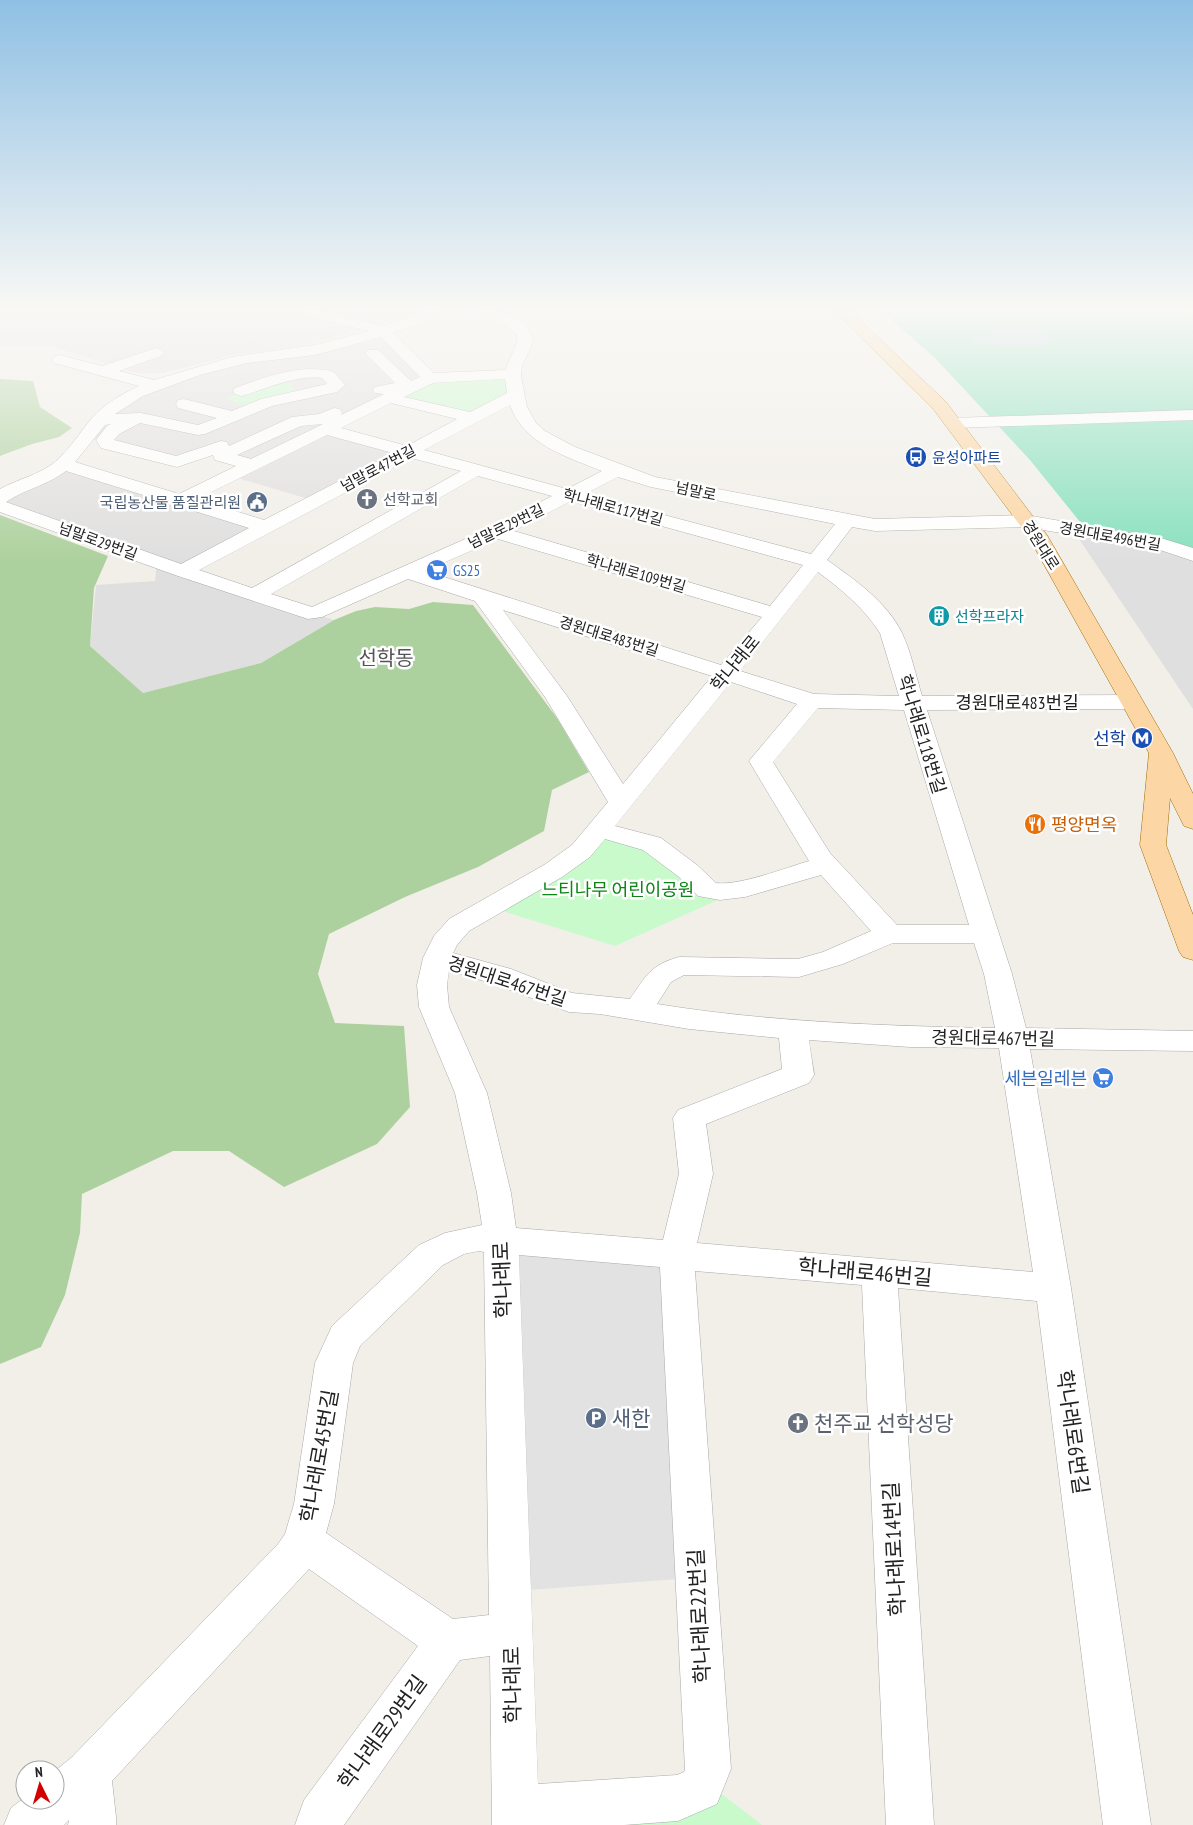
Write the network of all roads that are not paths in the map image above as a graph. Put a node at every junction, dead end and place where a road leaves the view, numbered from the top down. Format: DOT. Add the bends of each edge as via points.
graph roads {
  1 [pos="138,392"];
  2 [pos="315,392"];
  3 [pos="348,392"];
  4 [pos="369,392"];
  5 [pos="401,392"];
  6 [pos="926,392"];
  7 [pos="358,394"];
  8 [pos="516,395"];
  9 [pos="387,399"];
  10 [pos="184,404"];
  11 [pos="1193,415"];
  12 [pos="235,417"];
  13 [pos="141,418"];
  14 [pos="472,418"];
  15 [pos="99,420"];
  16 [pos="954,423"];
  17 [pos="325,430"];
  18 [pos="221,446"];
  19 [pos="409,451"];
  20 [pos="63,464"];
  21 [pos="252,465"];
  22 [pos="476,470"];
  23 [pos="617,470"];
  24 [pos="568,495"];
  25 [pos="0,498"];
  26 [pos="180,500"];
  27 [pos="0,506"];
  28 [pos="1026,521"];
  29 [pos="846,522"];
  30 [pos="266,527"];
  31 [pos="497,532"];
  32 [pos="1193,555"];
  33 [pos="816,562"];
  34 [pos="182,571"];
  35 [pos="406,572"];
  36 [pos="254,595"];
  37 [pos="482,596"];
  38 [pos="775,614"];
  39 [pos="727,672"];
  40 [pos="812,700"];
  41 [pos="1132,702"];
  42 [pos="912,703"];
  43 [pos="1161,753"];
  44 [pos="1193,786"];
  45 [pos="620,802"];
  46 [pos="1193,821"];
  47 [pos="598,829"];
  48 [pos="825,865"];
  49 [pos="889,934"];
  50 [pos="986,934"];
  51 [pos="1193,951"];
  52 [pos="437,958"];
  53 [pos="638,1010"];
  54 [pos="793,1029"];
  55 [pos="1013,1039"];
  56 [pos="1193,1041"];
  57 [pos="501,1241"];
  58 [pos="677,1256"];
  59 [pos="879,1273"];
  60 [pos="1053,1288"];
  61 [pos="303,1542"];
  62 [pos="511,1633"];
  63 [pos="448,1641"];
  64 [pos="88,1773"];
  65 [pos="516,1817"];
  66 [pos="28,1825"];
  67 [pos="92,1825"];
  68 [pos="319,1825"];
  69 [pos="910,1825"];
  70 [pos="1127,1825"];
  1 -- 15 [label="street" via="122,399"];
  2 -- 12 [label="street" via="267,402"];
  3 -- 7 [label="street"];
  4 -- 7 [label="street"];
  5 -- 9 [label="street"];
  6 -- 16 [label="main road, 경원대로"];
  7 -- 9 [label="street"];
  7 -- 21 [label="street" via="323,419 298,421 221,456"];
  8 -- 14 [label="street, 넘말로47번길"];
  8 -- 23 [label="street, 넘말로" via="528,426 537,434"];
  9 -- 14 [label="street"];
  9 -- 17 [label="street"];
  10 -- 12 [label="street"];
  11 -- 16 [label="street"];
  12 -- 13 [label="street" via="198,430"];
  13 -- 15 [label="street"];
  13 -- 18 [label="street" via="112,430 105,440 107,444 177,462"];
  14 -- 19 [label="street, 넘말로47번길"];
  15 -- 20 [label="street"];
  16 -- 28 [label="main road, 경원대로"];
  17 -- 19 [label="street, 학나래로117번길"];
  17 -- 21 [label="street"];
  19 -- 22 [label="street, 학나래로117번길"];
  19 -- 30 [label="street, 넘말로47번길"];
  20 -- 25 [label="street"];
  20 -- 26 [label="street"];
  21 -- 26 [label="street"];
  22 -- 24 [label="street, 학나래로117번길"];
  22 -- 36 [label="street"];
  23 -- 24 [label="street, 넘말로29번길"];
  23 -- 29 [label="street, 넘말로" via="651,482"];
  24 -- 31 [label="street, 넘말로29번길"];
  24 -- 33 [label="street, 학나래로117번길"];
  26 -- 30 [label="street"];
  27 -- 34 [label="street, 넘말로29번길"];
  28 -- 29 [label="street, 넘말로" via="875,525"];
  28 -- 32 [label="street, 경원대로496번길" via="1164,545"];
  28 -- 41 [label="main road, 경원대로"];
  29 -- 33 [label="street, 학나래로"];
  30 -- 34 [label="street, 넘말로47번길"];
  31 -- 35 [label="street, 넘말로29번길"];
  31 -- 38 [label="street, 학나래로109번길"];
  33 -- 38 [label="street, 학나래로"];
  33 -- 42 [label="street, 학나래로118번길" via="842,580 884,622 891,633"];
  34 -- 36 [label="street, 넘말로29번길"];
  35 -- 36 [label="street, 넘말로29번길" via="314,613"];
  35 -- 37 [label="street, 경원대로483번길"];
  37 -- 39 [label="street, 경원대로483번길"];
  37 -- 45 [label="street" via="556,696"];
  38 -- 39 [label="street, 학나래로"];
  39 -- 40 [label="street, 경원대로483번길"];
  39 -- 45 [label="street, 학나래로"];
  40 -- 42 [label="street, 경원대로483번길"];
  40 -- 48 [label="street" via="761,761"];
  41 -- 42 [label="street, 경원대로483번길"];
  41 -- 43 [label="main road, 경원대로"];
  42 -- 50 [label="street, 학나래로118번길"];
  43 -- 44 [label="main road"];
  43 -- 46 [label="main road, 경원대로"];
  43 -- 51 [label="main road" via="1154,845"];
  45 -- 47 [label="street, 학나래로"];
  47 -- 48 [label="street" via="652,844 708,890 720,892 736,891"];
  47 -- 52 [label="street, 학나래로" via="579,852 553,871 459,924 444,942"];
  48 -- 49 [label="street"];
  49 -- 50 [label="street"];
  49 -- 53 [label="street" via="833,958 799,968 680,966 661,975"];
  50 -- 55 [label="street, 학나래로118번길"];
  52 -- 53 [label="street, 경원대로467번길" via="501,976 568,1002"];
  52 -- 57 [label="street, 학나래로" via="432,985 434,1007 471,1093 494,1193"];
  53 -- 54 [label="street, 경원대로467번길" via="688,1019"];
  54 -- 55 [label="street, 경원대로467번길" via="910,1037"];
  54 -- 58 [label="street" via="798,1075 690,1118 696,1174"];
  55 -- 56 [label="street, 경원대로467번길"];
  55 -- 60 [label="street, 학나래로6번길"];
  57 -- 58 [label="street, 학나래로46번길"];
  57 -- 61 [label="street, 학나래로45번길" via="479,1238 457,1242 431,1255 345,1337 334,1363 314,1504"];
  57 -- 62 [label="street, 학나래로"];
  58 -- 59 [label="street, 학나래로46번길"];
  58 -- 65 [label="street, 학나래로22번길" via="708,1768 700,1788 678,1798"];
  59 -- 60 [label="street, 학나래로46번길"];
  59 -- 69 [label="street, 학나래로14번길"];
  60 -- 70 [label="street, 학나래로6번길"];
  61 -- 63 [label="street"];
  61 -- 64 [label="street, 학나래로45번길" via="293,1558"];
  62 -- 63 [label="street"];
  62 -- 65 [label="street, 학나래로"];
  63 -- 68 [label="street, 학나래로29번길" via="321,1817"];
  64 -- 66 [label="street, 학나래로45번길"];
  64 -- 67 [label="street"];
}
